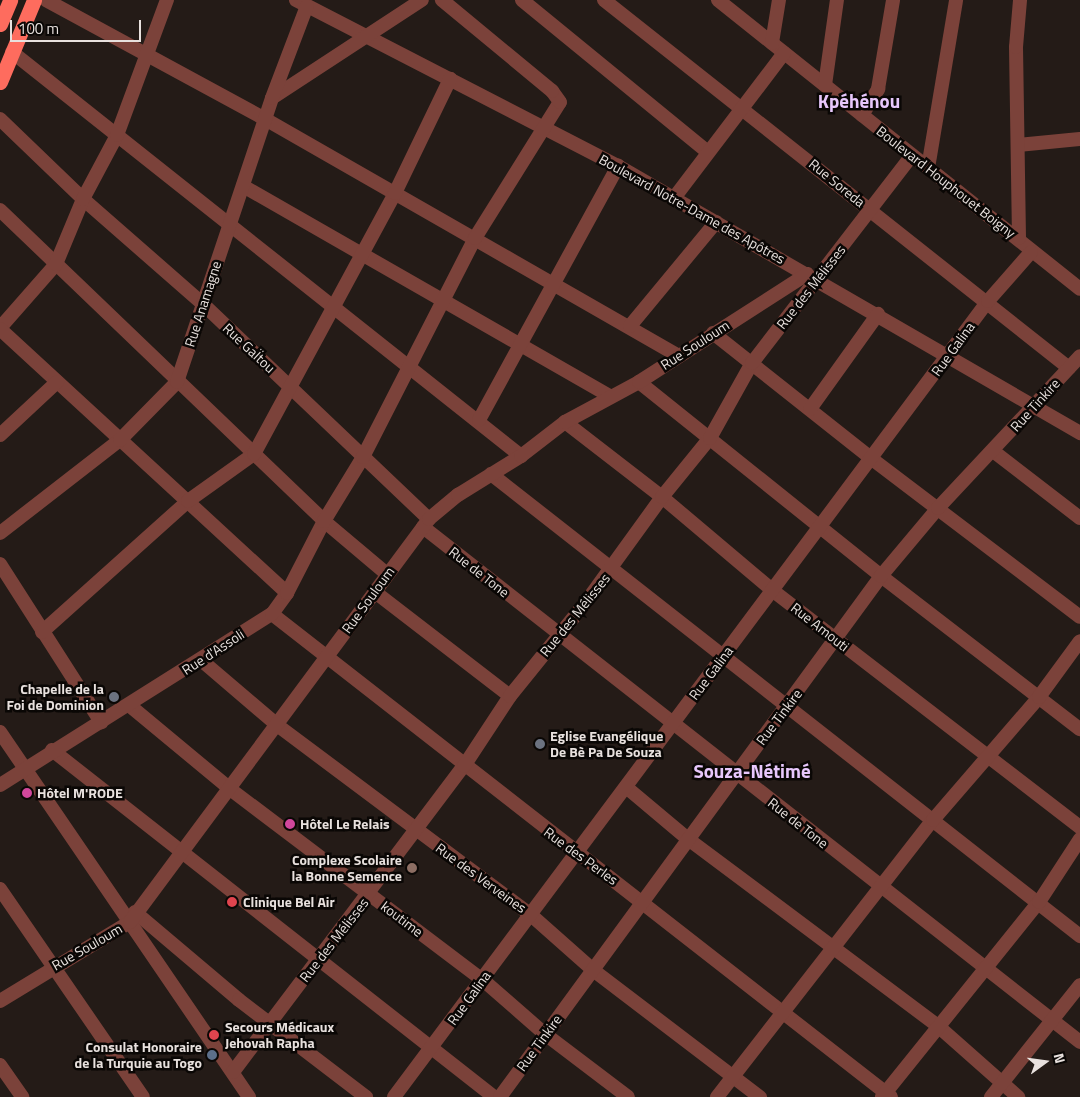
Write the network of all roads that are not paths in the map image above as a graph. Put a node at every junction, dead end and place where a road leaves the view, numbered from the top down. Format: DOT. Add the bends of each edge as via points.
graph roads {
  1 [pos="10,0"];
  2 [pos="34,0"];
  3 [pos="46,0"];
  4 [pos="168,0"];
  5 [pos="422,0"];
  6 [pos="442,0"];
  7 [pos="522,0"];
  8 [pos="604,0"];
  9 [pos="779,0"];
  10 [pos="837,0"];
  11 [pos="893,0"];
  12 [pos="956,0"];
  13 [pos="1020,0"];
  14 [pos="723,2"];
  15 [pos="307,3"];
  16 [pos="0,24"];
  17 [pos="366,35"];
  18 [pos="772,43"];
  19 [pos="12,52"];
  20 [pos="784,53"];
  21 [pos="146,55"];
  22 [pos="450,79"];
  23 [pos="0,82"];
  24 [pos="825,85"];
  25 [pos="272,98"];
  26 [pos="742,107"];
  27 [pos="862,115"];
  28 [pos="0,119"];
  29 [pos="265,119"];
  30 [pos="544,128"];
  31 [pos="117,135"];
  32 [pos="1080,139"];
  33 [pos="1018,145"];
  34 [pos="708,152"];
  35 [pos="912,155"];
  36 [pos="618,166"];
  37 [pos="928,168"];
  38 [pos="242,186"];
  39 [pos="395,194"];
  40 [pos="674,198"];
  41 [pos="83,200"];
  42 [pos="0,210"];
  43 [pos="871,210"];
  44 [pos="716,222"];
  45 [pos="230,223"];
  46 [pos="475,238"];
  47 [pos="1019,238"];
  48 [pos="1031,252"];
  49 [pos="361,254"];
  50 [pos="56,264"];
  51 [pos="812,276"];
  52 [pos="1074,276"];
  53 [pos="554,284"];
  54 [pos="1080,289"];
  55 [pos="443,301"];
  56 [pos="988,301"];
  57 [pos="203,304"];
  58 [pos="334,306"];
  59 [pos="878,314"];
  60 [pos="630,326"];
  61 [pos="0,329"];
  62 [pos="713,333"];
  63 [pos="520,346"];
  64 [pos="948,355"];
  65 [pos="679,356"];
  66 [pos="1080,356"];
  67 [pos="752,363"];
  68 [pos="410,366"];
  69 [pos="1069,368"];
  70 [pos="57,382"];
  71 [pos="177,382"];
  72 [pos="639,382"];
  73 [pos="290,386"];
  74 [pos="610,396"];
  75 [pos="1034,406"];
  76 [pos="810,409"];
  77 [pos="479,420"];
  78 [pos="566,422"];
  79 [pos="1080,433"];
  80 [pos="0,435"];
  81 [pos="710,438"];
  82 [pos="120,440"];
  83 [pos="993,451"];
  84 [pos="254,454"];
  85 [pos="520,456"];
  86 [pos="363,457"];
  87 [pos="872,459"];
  88 [pos="491,474"];
  89 [pos="662,497"];
  90 [pos="188,501"];
  91 [pos="938,508"];
  92 [pos="1080,518"];
  93 [pos="324,520"];
  94 [pos="426,523"];
  95 [pos="822,527"];
  96 [pos="0,533"];
  97 [pos="0,564"];
  98 [pos="612,568"];
  99 [pos="387,574"];
  100 [pos="881,576"];
  101 [pos="772,590"];
  102 [pos="375,592"];
  103 [pos="287,593"];
  104 [pos="272,614"];
  105 [pos="1080,617"];
  106 [pos="42,632"];
  107 [pos="558,634"];
  108 [pos="836,639"];
  109 [pos="1080,641"];
  110 [pos="326,657"];
  111 [pos="725,657"];
  112 [pos="201,660"];
  113 [pos="510,696"];
  114 [pos="1039,697"];
  115 [pos="129,705"];
  116 [pos="787,708"];
  117 [pos="101,722"];
  118 [pos="672,724"];
  119 [pos="277,725"];
  120 [pos="1080,729"];
  121 [pos="0,732"];
  122 [pos="52,750"];
  123 [pos="989,757"];
  124 [pos="464,766"];
  125 [pos="26,769"];
  126 [pos="735,774"];
  127 [pos="0,785"];
  128 [pos="626,787"];
  129 [pos="230,788"];
  130 [pos="933,820"];
  131 [pos="1080,827"];
  132 [pos="416,831"];
  133 [pos="688,839"];
  134 [pos="1080,839"];
  135 [pos="182,853"];
  136 [pos="575,854"];
  137 [pos="882,888"];
  138 [pos="0,889"];
  139 [pos="369,894"];
  140 [pos="644,902"];
  141 [pos="1039,902"];
  142 [pos="531,915"];
  143 [pos="132,917"];
  144 [pos="1080,936"];
  145 [pos="833,948"];
  146 [pos="319,960"];
  147 [pos="52,966"];
  148 [pos="987,966"];
  149 [pos="593,970"];
  150 [pos="483,980"];
  151 [pos="1080,986"];
  152 [pos="0,1001"];
  153 [pos="782,1014"];
  154 [pos="1052,1021"];
  155 [pos="269,1022"];
  156 [pos="939,1027"];
  157 [pos="545,1034"];
  158 [pos="1080,1042"];
  159 [pos="433,1047"];
  160 [pos="0,1065"];
  161 [pos="233,1072"];
  162 [pos="733,1076"];
  163 [pos="1002,1085"];
  164 [pos="887,1096"];
  165 [pos="22,1097"];
  166 [pos="143,1097"];
  167 [pos="250,1097"];
  168 [pos="366,1097"];
  169 [pos="394,1097"];
  170 [pos="494,1097"];
  171 [pos="500,1097"];
  172 [pos="628,1097"];
  173 [pos="717,1097"];
  174 [pos="760,1097"];
  175 [pos="991,1097"];
  176 [pos="1018,1097"];
  1 -- 16 [label="highway"];
  2 -- 19 [label="highway"];
  3 -- 21 [label="street"];
  4 -- 21 [label="street"];
  5 -- 17 [label="street"];
  6 -- 30 [label="street, Rue d'Assoli" via="554,93 560,102"];
  7 -- 34 [label="street"];
  8 -- 26 [label="street, Rue Soreda"];
  9 -- 18 [label="street"];
  10 -- 24 [label="street"];
  11 -- 27 [label="street" via="878,89"];
  12 -- 37 [label="street"];
  13 -- 33 [label="street" via="1016,47"];
  14 -- 18 [label="street, Boulevard Houphouet Boigny"];
  15 -- 17 [label="street, Boulevard Notre-Dame des Apôtres"];
  15 -- 25 [label="street, Rue Anamagne"];
  17 -- 22 [label="street, Boulevard Notre-Dame des Apôtres"];
  17 -- 25 [label="street"];
  18 -- 20 [label="street, Boulevard Houphouet Boigny"];
  19 -- 23 [label="highway"];
  19 -- 31 [label="street"];
  20 -- 24 [label="street, Boulevard Houphouet Boigny"];
  20 -- 26 [label="street"];
  21 -- 29 [label="street"];
  21 -- 31 [label="street"];
  22 -- 30 [label="street, Boulevard Notre-Dame des Apôtres"];
  22 -- 39 [label="street"];
  24 -- 27 [label="street, Boulevard Houphouet Boigny"];
  25 -- 29 [label="street, Rue Anamagne"];
  26 -- 34 [label="street"];
  26 -- 43 [label="street, Rue Soreda"];
  27 -- 35 [label="street, Boulevard Houphouet Boigny"];
  28 -- 41 [label="street, Rue GaÏtou"];
  29 -- 38 [label="street, Rue Anamagne"];
  29 -- 39 [label="street"];
  30 -- 36 [label="street, Boulevard Notre-Dame des Apôtres"];
  30 -- 46 [label="street, Rue d'Assoli"];
  31 -- 41 [label="street"];
  31 -- 45 [label="street"];
  32 -- 33 [label="street"];
  33 -- 47 [label="street"];
  34 -- 40 [label="street"];
  35 -- 37 [label="street, Boulevard Houphouet Boigny"];
  35 -- 43 [label="street, Rue des Mélisses"];
  36 -- 40 [label="street, Boulevard Notre-Dame des Apôtres"];
  36 -- 53 [label="street"];
  37 -- 47 [label="street, Boulevard Houphouet Boigny"];
  38 -- 45 [label="street, Rue Anamagne"];
  38 -- 49 [label="street"];
  39 -- 46 [label="street"];
  39 -- 49 [label="street"];
  40 -- 44 [label="street, Boulevard Notre-Dame des Apôtres"];
  41 -- 50 [label="street"];
  41 -- 57 [label="street, Rue GaÏtou"];
  42 -- 50 [label="street"];
  43 -- 51 [label="street, Rue des Mélisses"];
  43 -- 56 [label="street, Rue Soreda"];
  44 -- 51 [label="street, Boulevard Notre-Dame des Apôtres"];
  44 -- 60 [label="street"];
  45 -- 57 [label="street, Rue Anamagne"];
  45 -- 58 [label="street"];
  46 -- 53 [label="street"];
  46 -- 55 [label="street, Rue d'Assoli"];
  47 -- 48 [label="street, Boulevard Houphouet Boigny"];
  48 -- 52 [label="street, Boulevard Houphouet Boigny"];
  48 -- 56 [label="street, Rue Galina"];
  49 -- 55 [label="street"];
  49 -- 58 [label="street"];
  50 -- 61 [label="street"];
  50 -- 71 [label="street"];
  51 -- 59 [label="street, Boulevard Notre-Dame des Apôtres"];
  51 -- 62 [label="street, Rue Souloum"];
  51 -- 67 [label="street, Rue des Mélisses"];
  52 -- 54 [label="street, Boulevard Houphouet Boigny"];
  53 -- 60 [label="street"];
  53 -- 63 [label="street"];
  55 -- 63 [label="street"];
  55 -- 68 [label="street, Rue d'Assoli"];
  56 -- 64 [label="street, Rue Galina"];
  56 -- 69 [label="street, Rue Soreda"];
  57 -- 71 [label="street, Rue Anamagne"];
  57 -- 73 [label="street, Rue GaÏtou"];
  58 -- 68 [label="street"];
  58 -- 73 [label="street"];
  59 -- 64 [label="street, Boulevard Notre-Dame des Apôtres"];
  59 -- 76 [label="street"];
  60 -- 65 [label="street"];
  61 -- 70 [label="street"];
  62 -- 65 [label="street, Rue Souloum"];
  62 -- 67 [label="street"];
  63 -- 74 [label="street"];
  63 -- 77 [label="street"];
  64 -- 75 [label="street, Boulevard Notre-Dame des Apôtres"];
  64 -- 87 [label="street, Rue Galina"];
  65 -- 72 [label="street, Rue Souloum"];
  66 -- 69 [label="street, Rue Tinkire"];
  67 -- 76 [label="street"];
  67 -- 81 [label="street, Rue des Mélisses"];
  68 -- 77 [label="street"];
  68 -- 86 [label="street, Rue d'Assoli"];
  69 -- 75 [label="street, Rue Tinkire"];
  70 -- 80 [label="street"];
  70 -- 82 [label="street"];
  71 -- 82 [label="street, Rue Anamagne"];
  71 -- 84 [label="street"];
  72 -- 74 [label="street, Rue Souloum"];
  72 -- 81 [label="street"];
  73 -- 84 [label="street"];
  73 -- 86 [label="street, Rue GaÏtou"];
  74 -- 78 [label="street, Rue Souloum"];
  75 -- 79 [label="street, Boulevard Notre-Dame des Apôtres"];
  75 -- 83 [label="street, Rue Tinkire"];
  76 -- 87 [label="street"];
  77 -- 85 [label="street"];
  78 -- 85 [label="street, Rue Souloum"];
  78 -- 89 [label="street, Rue Amouti"];
  81 -- 89 [label="street, Rue des Mélisses"];
  81 -- 95 [label="street"];
  82 -- 90 [label="street"];
  82 -- 96 [label="street, Rue Anamagne"];
  83 -- 91 [label="street, Rue Tinkire"];
  83 -- 92 [label="street"];
  84 -- 90 [label="street"];
  84 -- 93 [label="street"];
  85 -- 88 [label="street, Rue Souloum"];
  86 -- 93 [label="street, Rue d'Assoli"];
  86 -- 94 [label="street, Rue GaÏtou"];
  87 -- 91 [label="street"];
  87 -- 95 [label="street, Rue Galina"];
  88 -- 94 [label="street, Rue Souloum"];
  88 -- 98 [label="street"];
  89 -- 98 [label="street, Rue des Mélisses"];
  89 -- 101 [label="street, Rue Amouti"];
  90 -- 103 [label="street"];
  90 -- 106 [label="street"];
  91 -- 100 [label="street, Rue Tinkire"];
  91 -- 105 [label="street"];
  93 -- 99 [label="street"];
  93 -- 103 [label="street, Rue d'Assoli"];
  94 -- 99 [label="street, Rue Souloum"];
  94 -- 107 [label="street, Rue de Tone"];
  95 -- 100 [label="street"];
  95 -- 101 [label="street, Rue Galina"];
  97 -- 106 [label="street"];
  98 -- 107 [label="street, Rue des Mélisses"];
  98 -- 111 [label="street"];
  99 -- 102 [label="street, Rue Souloum"];
  100 -- 108 [label="street, Rue Tinkire"];
  100 -- 114 [label="street"];
  101 -- 108 [label="street, Rue Amouti"];
  101 -- 111 [label="street, Rue Galina"];
  102 -- 110 [label="street, Rue Souloum"];
  102 -- 113 [label="street"];
  103 -- 104 [label="street, Rue d'Assoli"];
  104 -- 110 [label="street, Rue des Perles"];
  104 -- 112 [label="street, Rue d'Assoli"];
  106 -- 117 [label="street"];
  107 -- 113 [label="street, Rue des Mélisses"];
  107 -- 118 [label="street, Rue de Tone"];
  108 -- 116 [label="street, Rue Tinkire"];
  108 -- 123 [label="street, Rue Amouti"];
  109 -- 114 [label="street"];
  110 -- 119 [label="street, Rue Souloum"];
  110 -- 124 [label="street, Rue des Perles"];
  111 -- 116 [label="street"];
  111 -- 118 [label="street, Rue Galina"];
  112 -- 115 [label="street, Rue d'Assoli"];
  112 -- 119 [label="street, Rue des Verveines"];
  113 -- 124 [label="street, Rue des Mélisses"];
  114 -- 120 [label="street"];
  114 -- 123 [label="street"];
  115 -- 117 [label="street, Rue d'Assoli"];
  115 -- 129 [label="street, koutime"];
  116 -- 126 [label="street, Rue Tinkire"];
  116 -- 130 [label="street"];
  117 -- 122 [label="street, Rue d'Assoli"];
  118 -- 126 [label="street, Rue de Tone"];
  118 -- 128 [label="street, Rue Galina"];
  119 -- 129 [label="street, Rue Souloum"];
  119 -- 132 [label="street, Rue des Verveines"];
  121 -- 125 [label="street"];
  122 -- 125 [label="street, Rue d'Assoli"];
  122 -- 135 [label="street"];
  123 -- 130 [label="street"];
  123 -- 131 [label="street, Rue Amouti"];
  124 -- 132 [label="street, Rue des Mélisses"];
  124 -- 136 [label="street, Rue des Perles"];
  125 -- 127 [label="street, Rue d'Assoli"];
  125 -- 143 [label="street"];
  126 -- 133 [label="street, Rue Tinkire"];
  126 -- 137 [label="street, Rue de Tone"];
  128 -- 133 [label="street"];
  128 -- 136 [label="street, Rue Galina"];
  129 -- 135 [label="street, Rue Souloum"];
  129 -- 139 [label="street, koutime"];
  130 -- 137 [label="street"];
  130 -- 141 [label="street"];
  132 -- 139 [label="street, Rue des Mélisses"];
  132 -- 142 [label="street, Rue des Verveines"];
  133 -- 140 [label="street, Rue Tinkire"];
  133 -- 145 [label="street"];
  134 -- 141 [label="street"];
  135 -- 143 [label="street, Rue Souloum"];
  135 -- 146 [label="street"];
  136 -- 140 [label="street, Rue des Perles"];
  136 -- 142 [label="street, Rue Galina"];
  137 -- 145 [label="street"];
  137 -- 148 [label="street, Rue de Tone"];
  138 -- 147 [label="street"];
  139 -- 146 [label="street, Rue des Mélisses"];
  139 -- 150 [label="street, koutime"];
  140 -- 149 [label="street, Rue Tinkire"];
  140 -- 153 [label="street, Rue des Perles"];
  141 -- 144 [label="street"];
  141 -- 148 [label="street"];
  142 -- 149 [label="street, Rue des Verveines"];
  142 -- 150 [label="street, Rue Galina"];
  143 -- 147 [label="street, Rue Souloum"];
  143 -- 155 [label="street"];
  143 -- 161 [label="street"];
  145 -- 153 [label="street"];
  145 -- 156 [label="street"];
  146 -- 155 [label="street, Rue des Mélisses"];
  146 -- 159 [label="street"];
  147 -- 152 [label="street, Rue Souloum"];
  147 -- 166 [label="street"];
  148 -- 154 [label="street, Rue de Tone"];
  148 -- 156 [label="street"];
  149 -- 157 [label="street, Rue Tinkire"];
  149 -- 162 [label="street, Rue des Verveines"];
  150 -- 157 [label="street, koutime"];
  150 -- 159 [label="street, Rue Galina"];
  151 -- 154 [label="street"];
  153 -- 162 [label="street"];
  153 -- 164 [label="street, Rue des Perles"];
  154 -- 158 [label="street, Rue de Tone"];
  154 -- 163 [label="street"];
  155 -- 161 [label="street, Rue des Mélisses"];
  155 -- 168 [label="street"];
  156 -- 163 [label="street"];
  156 -- 164 [label="street"];
  157 -- 171 [label="street, Rue Tinkire"];
  157 -- 172 [label="street, koutime"];
  159 -- 169 [label="street, Rue Galina"];
  159 -- 170 [label="street"];
  160 -- 165 [label="street"];
  161 -- 167 [label="street"];
  162 -- 173 [label="street"];
  162 -- 174 [label="street, Rue des Verveines"];
  163 -- 175 [label="street"];
  163 -- 176 [label="street"];
}
